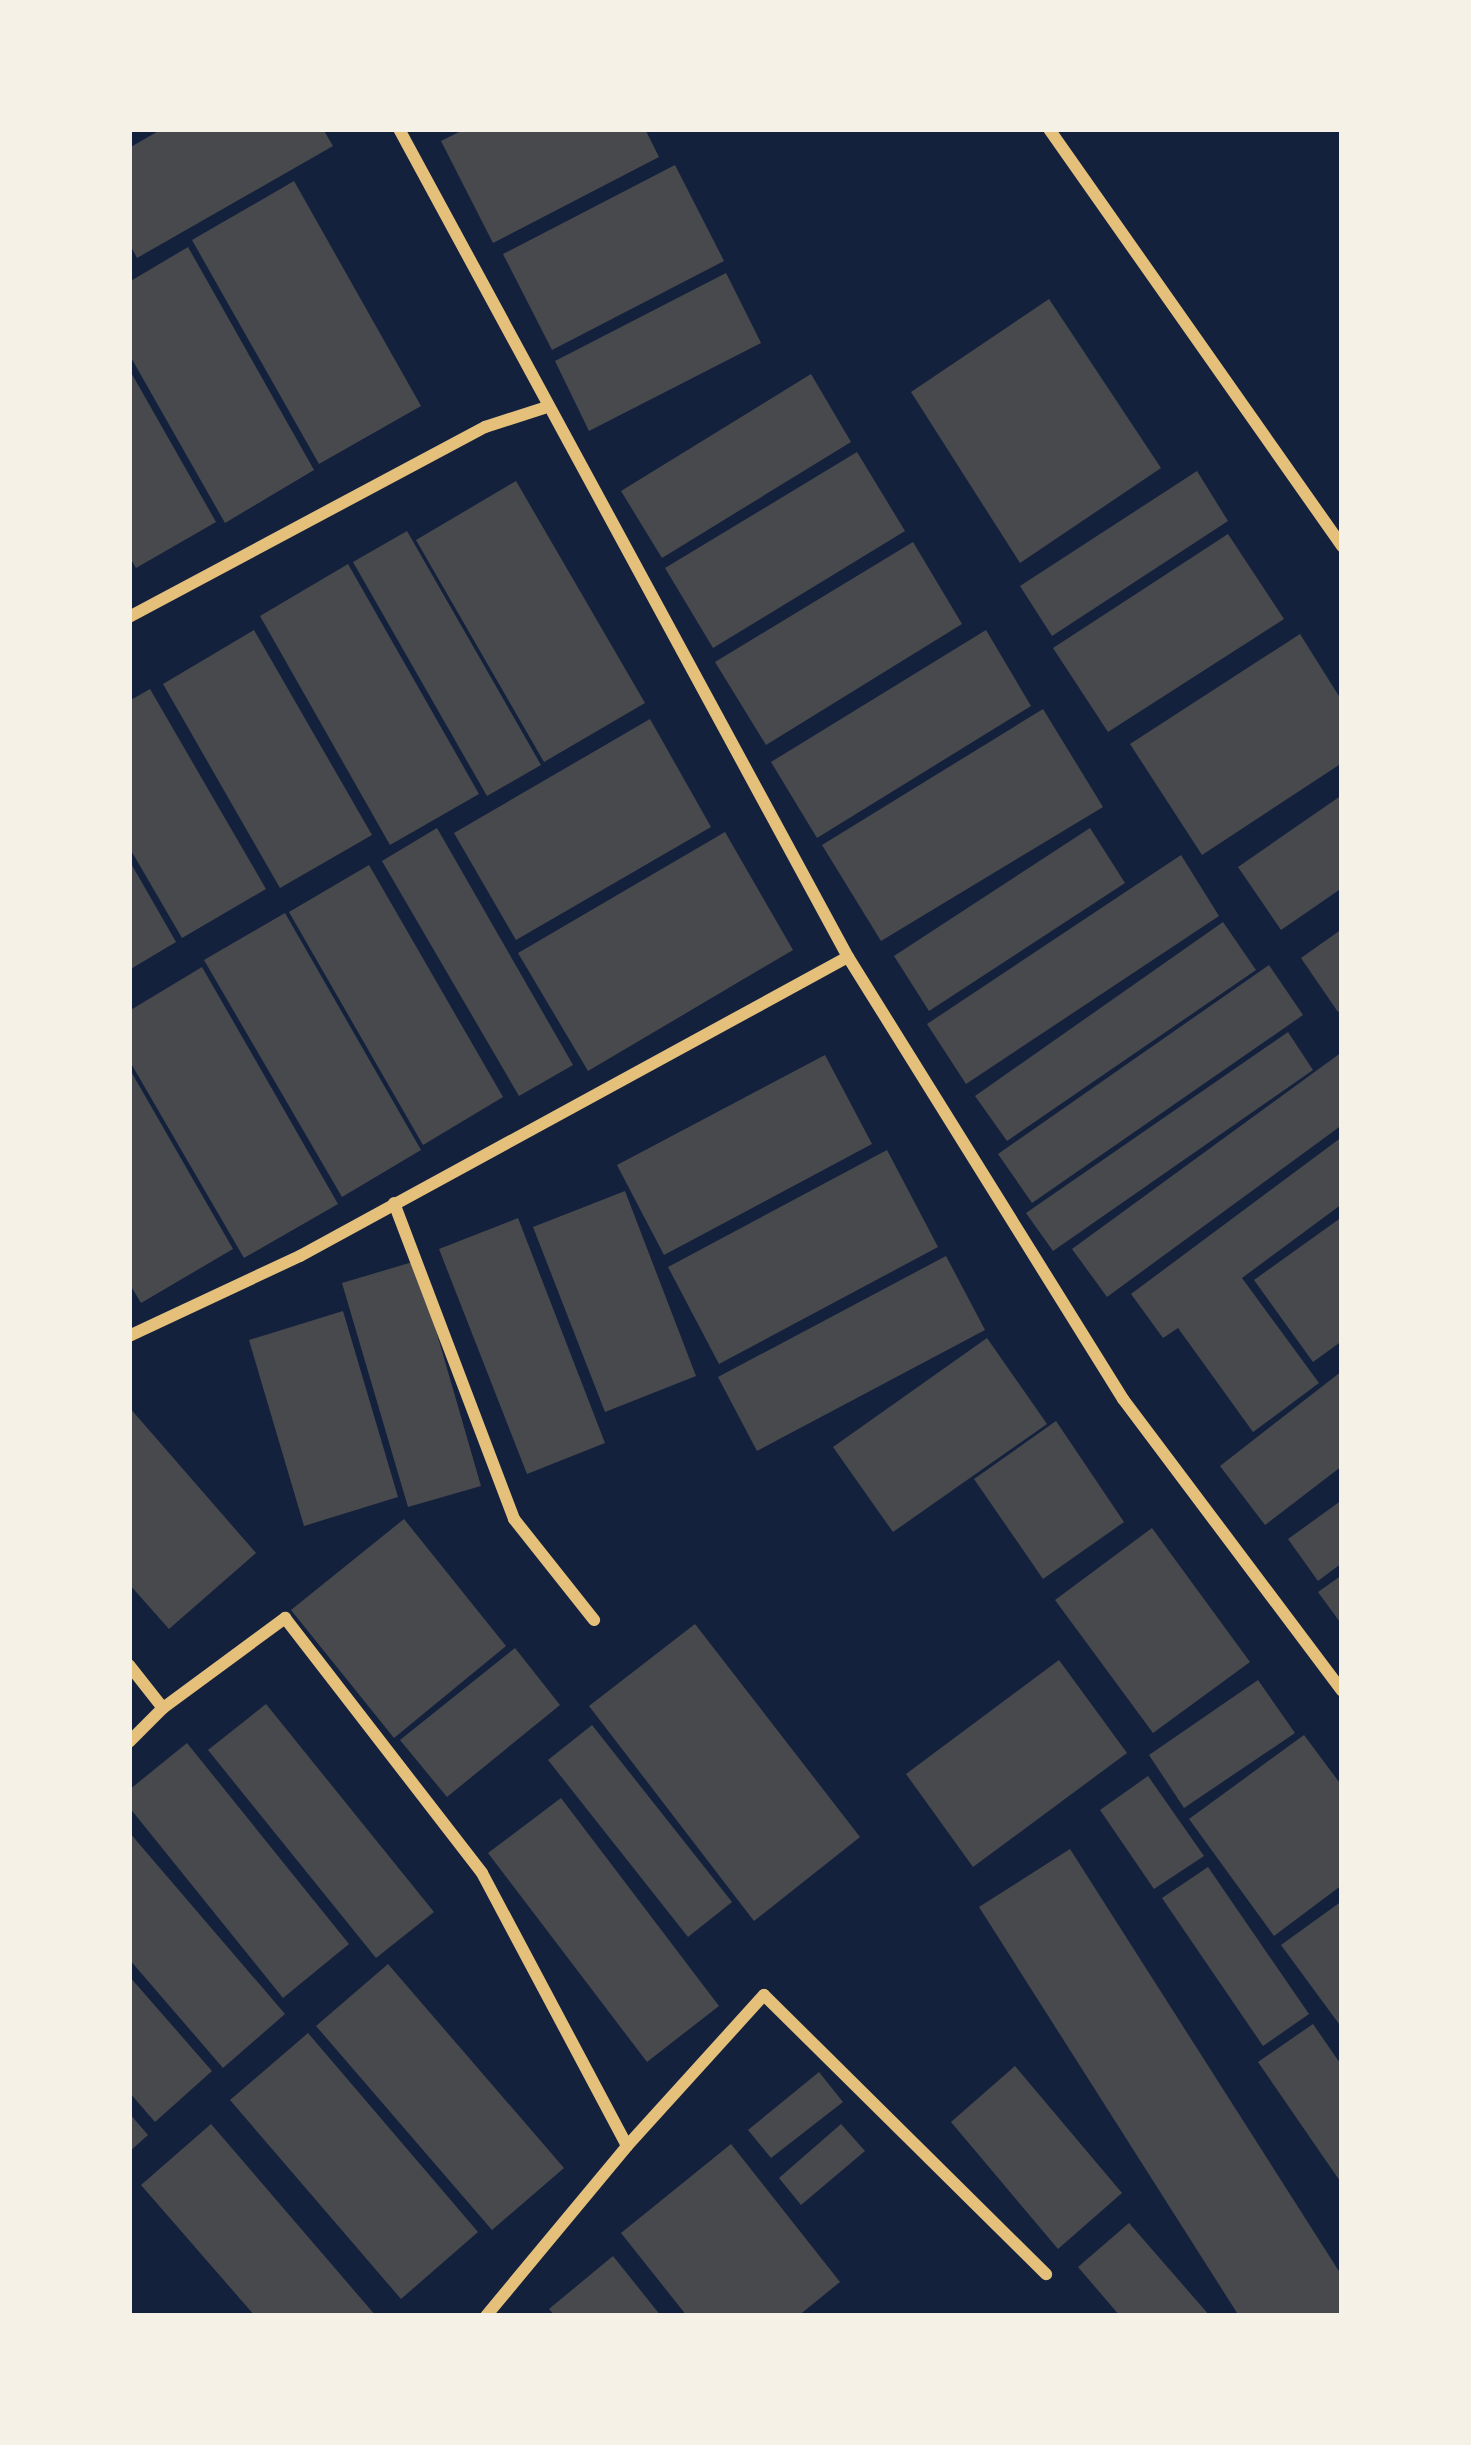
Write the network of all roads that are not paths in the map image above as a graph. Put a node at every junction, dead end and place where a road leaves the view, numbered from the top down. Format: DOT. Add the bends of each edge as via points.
graph roads {
  1 [pos="399,129"];
  2 [pos="1049,129"];
  3 [pos="544,409"];
  4 [pos="1342,546"];
  5 [pos="129,617"];
  6 [pos="848,957"];
  7 [pos="394,1202"];
  8 [pos="129,1336"];
  9 [pos="594,1620"];
  10 [pos="129,1665"];
  11 [pos="1342,1691"];
  12 [pos="163,1708"];
  13 [pos="129,1742"];
  14 [pos="627,2146"];
  15 [pos="1046,2274"];
  16 [pos="486,2316"];
  1 -- 3 [label="street"];
  2 -- 4 [label="street"];
  3 -- 5 [label="street" via="485,427"];
  3 -- 6 [label="street"];
  6 -- 7 [label="street"];
  6 -- 11 [label="street" via="1123,1399"];
  7 -- 8 [label="street"];
  7 -- 9 [label="street" via="514,1519"];
  10 -- 12 [label="street"];
  12 -- 13 [label="street"];
  12 -- 14 [label="street" via="285,1618 482,1873"];
  14 -- 15 [label="street" via="764,1995"];
  14 -- 16 [label="street"];
}
